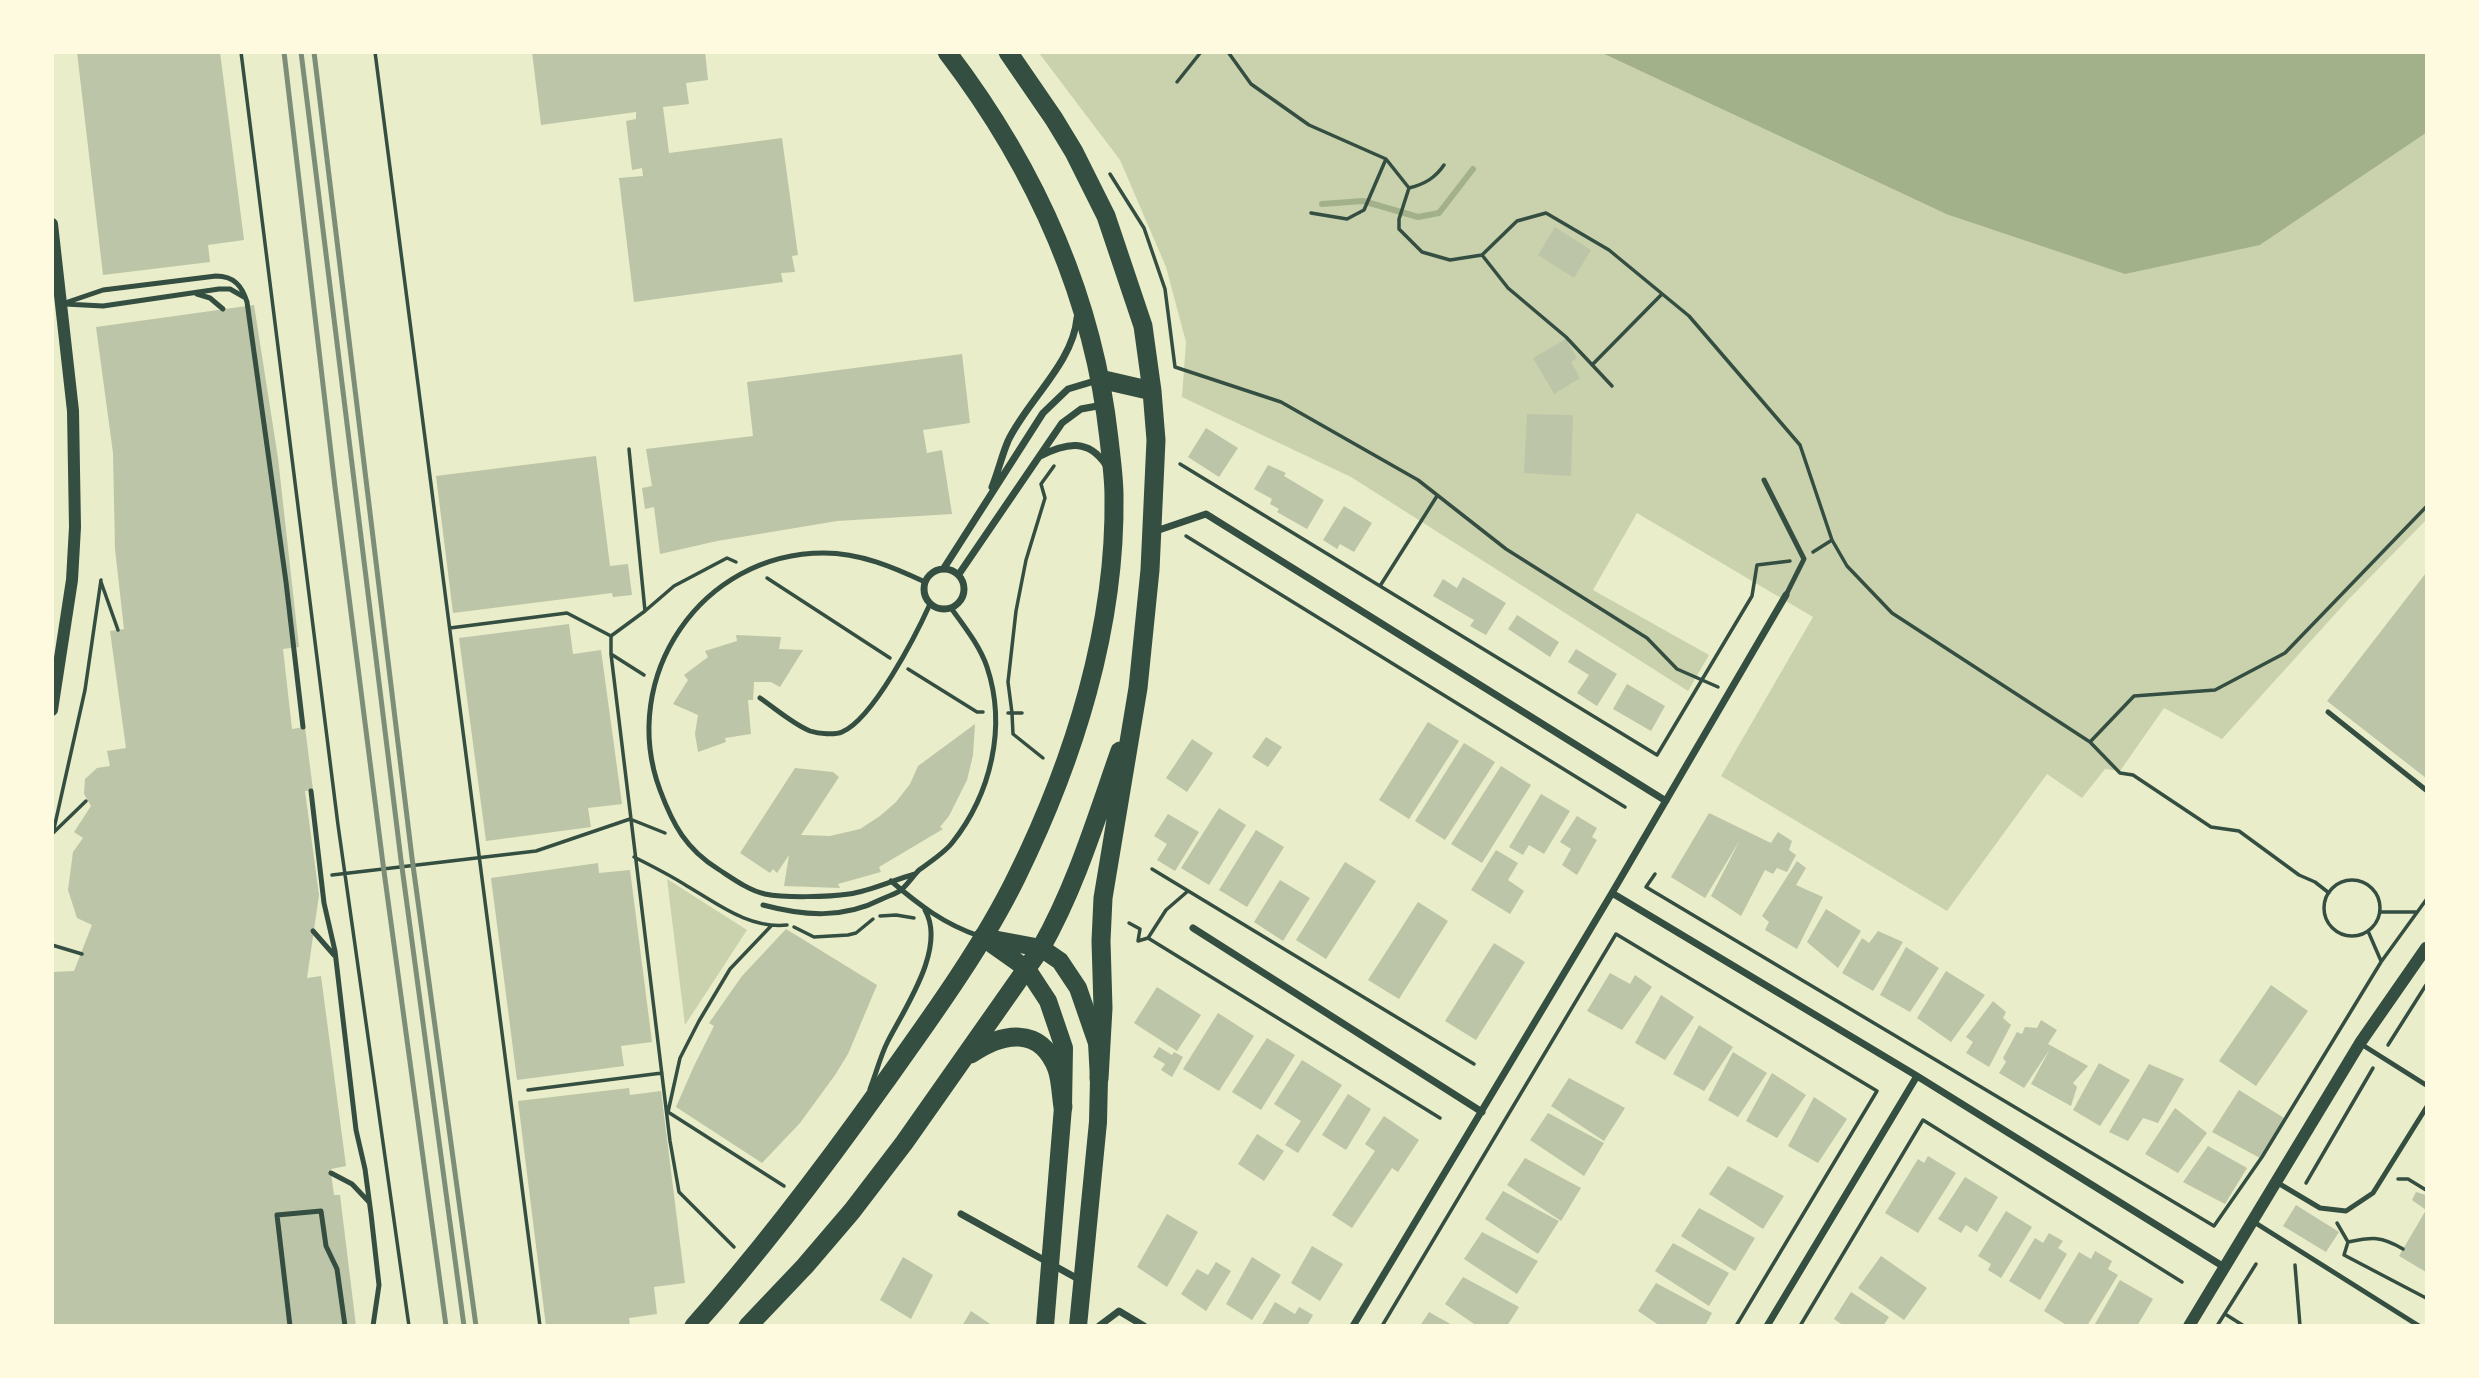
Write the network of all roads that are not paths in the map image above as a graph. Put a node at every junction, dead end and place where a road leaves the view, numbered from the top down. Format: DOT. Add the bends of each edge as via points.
graph roads {
  1 [pos="947,52"];
  2 [pos="1008,52"];
  3 [pos="52,224"];
  4 [pos="1077,293"];
  5 [pos="187,295"];
  6 [pos="246,301"];
  7 [pos="57,304"];
  8 [pos="223,309"];
  9 [pos="1100,379"];
  10 [pos="1152,391"];
  11 [pos="1104,405"];
  12 [pos="1039,456"];
  13 [pos="1112,474"];
  14 [pos="1764,480"];
  15 [pos="987,501"];
  16 [pos="1153,532"];
  17 [pos="944,568"];
  18 [pos="958,574"];
  19 [pos="925,582"];
  20 [pos="1786,595"];
  21 [pos="930,604"];
  22 [pos="951,608"];
  23 [pos="760,698"];
  24 [pos="1135,707"];
  25 [pos="52,710"];
  26 [pos="2328,712"];
  27 [pos="303,727"];
  28 [pos="2427,790"];
  29 [pos="311,791"];
  30 [pos="1666,801"];
  31 [pos="915,874"];
  32 [pos="891,881"];
  33 [pos="901,890"];
  34 [pos="1612,893"];
  35 [pos="763,905"];
  36 [pos="925,910"];
  37 [pos="1193,928"];
  38 [pos="313,931"];
  39 [pos="982,937"];
  40 [pos="1041,948"];
  41 [pos="2427,948"];
  42 [pos="336,961"];
  43 [pos="1027,969"];
  44 [pos="2360,1043"];
  45 [pos="964,1058"];
  46 [pos="1916,1076"];
  47 [pos="1100,1079"];
  48 [pos="2427,1084"];
  49 [pos="1063,1107"];
  50 [pos="2427,1108"];
  51 [pos="1482,1112"];
  52 [pos="858,1121"];
  53 [pos="331,1173"];
  54 [pos="2275,1182"];
  55 [pos="369,1202"];
  56 [pos="961,1214"];
  57 [pos="2252,1220"];
  58 [pos="1051,1264"];
  59 [pos="2224,1267"];
  60 [pos="1083,1282"];
  61 [pos="290,1325"];
  62 [pos="345,1325"];
  63 [pos="373,1325"];
  64 [pos="694,1325"];
  65 [pos="748,1325"];
  66 [pos="1045,1325"];
  67 [pos="1078,1325"];
  68 [pos="1099,1325"];
  69 [pos="1144,1325"];
  70 [pos="1353,1325"];
  71 [pos="1768,1325"];
  72 [pos="2189,1325"];
  73 [pos="2418,1325"];
  1 -- 4 [label="highway" via="1024,168"];
  2 -- 10 [label="highway" via="1055,119 1106,216 1143,326"];
  3 -- 7 [label="street"];
  4 -- 9 [label="highway"];
  4 -- 15 [label="street" via="1074,336 1009,440"];
  5 -- 6 [label="lane" via="230,289"];
  5 -- 7 [label="lane" via="103,306"];
  5 -- 8 [label="lane" via="205,296"];
  6 -- 7 [label="lane" via="237,283 216,276 103,290"];
  6 -- 27 [label="lane"];
  7 -- 25 [label="street" via="73,411 75,527"];
  9 -- 10 [label="highway"];
  9 -- 11 [label="highway"];
  9 -- 15 [label="street" via="1075,385 1055,400 1025,437"];
  10 -- 11 [label="highway"];
  10 -- 16 [label="highway" via="1156,440"];
  11 -- 12 [label="street" via="1072,414"];
  11 -- 13 [label="highway"];
  12 -- 13 [label="street" via="1063,446 1082,446 1095,451"];
  12 -- 18 [label="street"];
  13 -- 39 [label="highway" via="1114,520 1107,599 1081,711 1049,806 1016,879"];
  14 -- 20 [label="lane" via="1804,559"];
  15 -- 17 [label="street"];
  16 -- 24 [label="highway"];
  16 -- 30 [label="street" via="1206,514"];
  17 -- 18 [label="street"];
  17 -- 19 [label="street"];
  18 -- 22 [label="street" via="964,592"];
  19 -- 21 [label="street"];
  19 -- 32 [label="lane" via="860,557 824,553 787,557 753,568 709,596 675,635 654,682 649,713 654,775 665,805 683,840 706,862 764,894 850,894"];
  20 -- 30 [label="street"];
  21 -- 22 [label="street"];
  21 -- 23 [label="lane" via="873,704 840,734 811,731"];
  22 -- 31 [label="lane" via="987,666 996,714 990,765 975,809 950,845"];
  24 -- 40 [label="highway" via="1079,870"];
  24 -- 47 [label="highway" via="1103,898"];
  26 -- 28 [label="lane"];
  29 -- 42 [label="lane"];
  30 -- 34 [label="street"];
  31 -- 32 [label="lane"];
  31 -- 33 [label="lane"];
  32 -- 33 [label="lane"];
  33 -- 35 [label="lane" via="850,912 814,915"];
  33 -- 36 [label="lane"];
  34 -- 46 [label="street"];
  34 -- 51 [label="street"];
  36 -- 39 [label="lane"];
  36 -- 52 [label="lane" via="931,933 924,967 907,1010 887,1043"];
  37 -- 51 [label="street"];
  38 -- 42 [label="lane"];
  39 -- 40 [label="main road"];
  39 -- 43 [label="main road"];
  39 -- 52 [label="highway"];
  40 -- 43 [label="highway"];
  40 -- 47 [label="main road" via="1060,961 1078,988 1097,1043"];
  41 -- 44 [label="street"];
  42 -- 55 [label="lane"];
  43 -- 45 [label="highway"];
  43 -- 49 [label="main road" via="1060,1029"];
  44 -- 48 [label="lane"];
  44 -- 54 [label="street"];
  45 -- 49 [label="highway" via="994,1040 1030,1038 1052,1059"];
  45 -- 65 [label="highway" via="852,1211"];
  46 -- 59 [label="street"];
  46 -- 71 [label="street"];
  47 -- 60 [label="main road"];
  49 -- 58 [label="main road"];
  50 -- 54 [label="lane" via="2373,1193 2346,1211 2320,1208"];
  51 -- 70 [label="street"];
  52 -- 64 [label="highway"];
  53 -- 55 [label="lane" via="345,1178"];
  54 -- 57 [label="street"];
  55 -- 63 [label="lane" via="379,1285"];
  56 -- 58 [label="street"];
  57 -- 59 [label="street"];
  57 -- 73 [label="lane"];
  58 -- 60 [label="street"];
  58 -- 66 [label="main road"];
  59 -- 72 [label="street"];
  60 -- 67 [label="main road"];
  61 -- 62 [label="lane" via="277,1216 321,1211 326,1246 337,1269"];
  68 -- 69 [label="street" via="1119,1311"];
}
